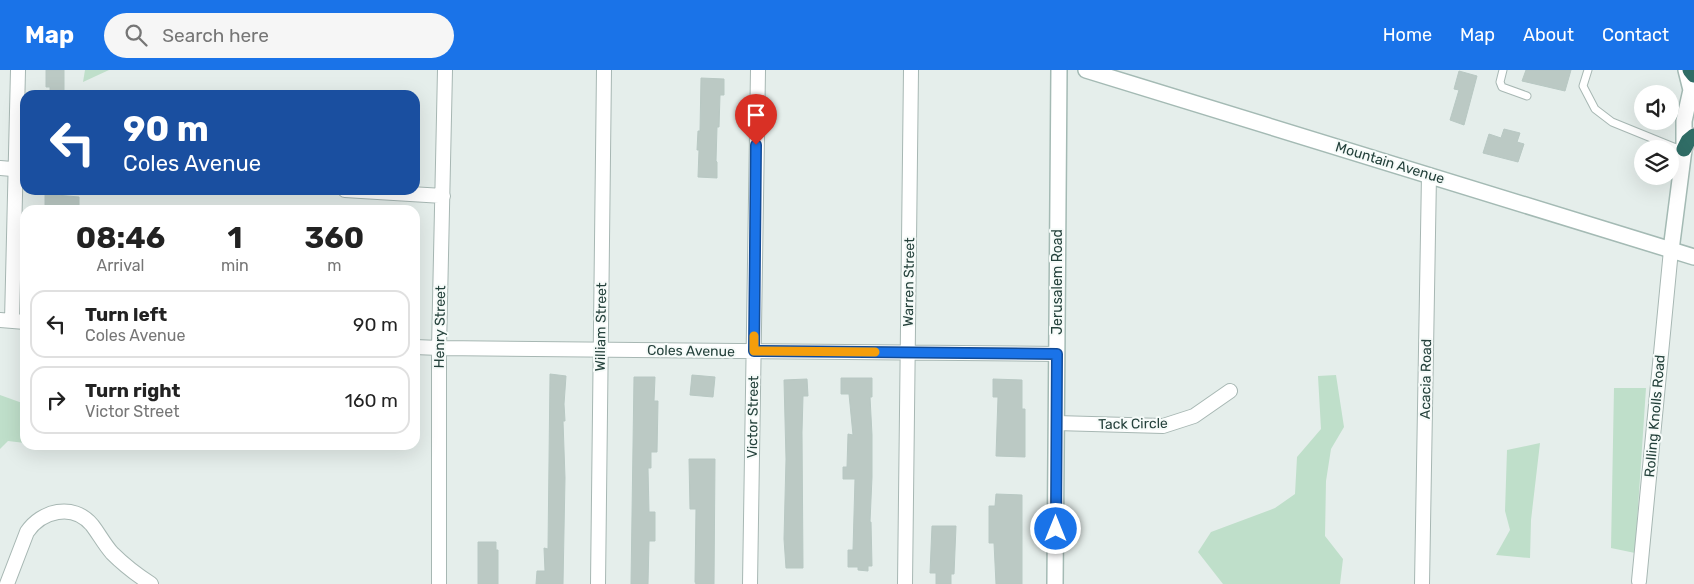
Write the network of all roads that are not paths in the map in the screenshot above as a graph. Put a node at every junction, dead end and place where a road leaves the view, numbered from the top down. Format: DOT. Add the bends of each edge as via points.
graph roads {
  1 [pos="18,70"];
  2 [pos="445,70"];
  3 [pos="604,70"];
  4 [pos="758,70"];
  5 [pos="912,70"];
  6 [pos="1059,70"];
  7 [pos="1086,70"];
  8 [pos="1503,70"];
  9 [pos="1588,70"];
  10 [pos="1688,70"];
  11 [pos="1694,75"];
  12 [pos="1527,96"];
  13 [pos="1694,136"];
  14 [pos="1684,149"];
  15 [pos="0,168"];
  16 [pos="20,170"];
  17 [pos="1429,175"];
  18 [pos="420,195"];
  19 [pos="442,196"];
  20 [pos="1671,250"];
  21 [pos="1694,257"];
  22 [pos="12,321"];
  23 [pos="420,346"];
  24 [pos="439,348"];
  25 [pos="601,350"];
  26 [pos="754,351"];
  27 [pos="908,353"];
  28 [pos="1057,354"];
  29 [pos="1230,391"];
  30 [pos="1056,423"];
  31 [pos="1639,581"];
  32 [pos="7,584"];
  33 [pos="151,584"];
  34 [pos="439,584"];
  35 [pos="598,584"];
  36 [pos="750,584"];
  37 [pos="905,584"];
  38 [pos="1055,584"];
  39 [pos="1422,584"];
  1 -- 16 [label="street"];
  2 -- 19 [label="street, Henry Street"];
  3 -- 25 [label="street, William Street"];
  4 -- 26 [label="street, Victor Street"];
  5 -- 27 [label="street, Warren Street"];
  6 -- 28 [label="street, Jerusalem Road"];
  7 -- 17 [label="street, Mountain Avenue"];
  8 -- 12 [label="lane" via="1502,87"];
  9 -- 14 [label="lane" via="1583,86 1595,109 1612,122"];
  10 -- 11 [label="highway"];
  10 -- 14 [label="street" via="1691,90 1684,122"];
  13 -- 14 [label="highway"];
  14 -- 20 [label="street"];
  15 -- 16 [label="street"];
  16 -- 22 [label="street"];
  17 -- 20 [label="street, Mountain Avenue"];
  17 -- 39 [label="street, Acacia Road"];
  18 -- 19 [label="street"];
  19 -- 24 [label="street, Henry Street"];
  20 -- 21 [label="street, Mountain Avenue"];
  20 -- 31 [label="street, Rolling Knolls Road"];
  23 -- 24 [label="street, Coles Avenue"];
  24 -- 25 [label="street, Coles Avenue"];
  24 -- 34 [label="street, Henry Street"];
  25 -- 26 [label="street, Coles Avenue"];
  25 -- 35 [label="street, William Street"];
  26 -- 27 [label="street, Coles Avenue"];
  26 -- 36 [label="street, Victor Street"];
  27 -- 28 [label="street, Coles Avenue"];
  27 -- 37 [label="street, Warren Street"];
  28 -- 30 [label="street, Jerusalem Road"];
  29 -- 30 [label="street, Tack Circle" via="1194,416 1163,426"];
  30 -- 38 [label="street, Jerusalem Road"];
  32 -- 33 [label="street" via="32,525 49,514 61,511 88,521 112,552"];
}
